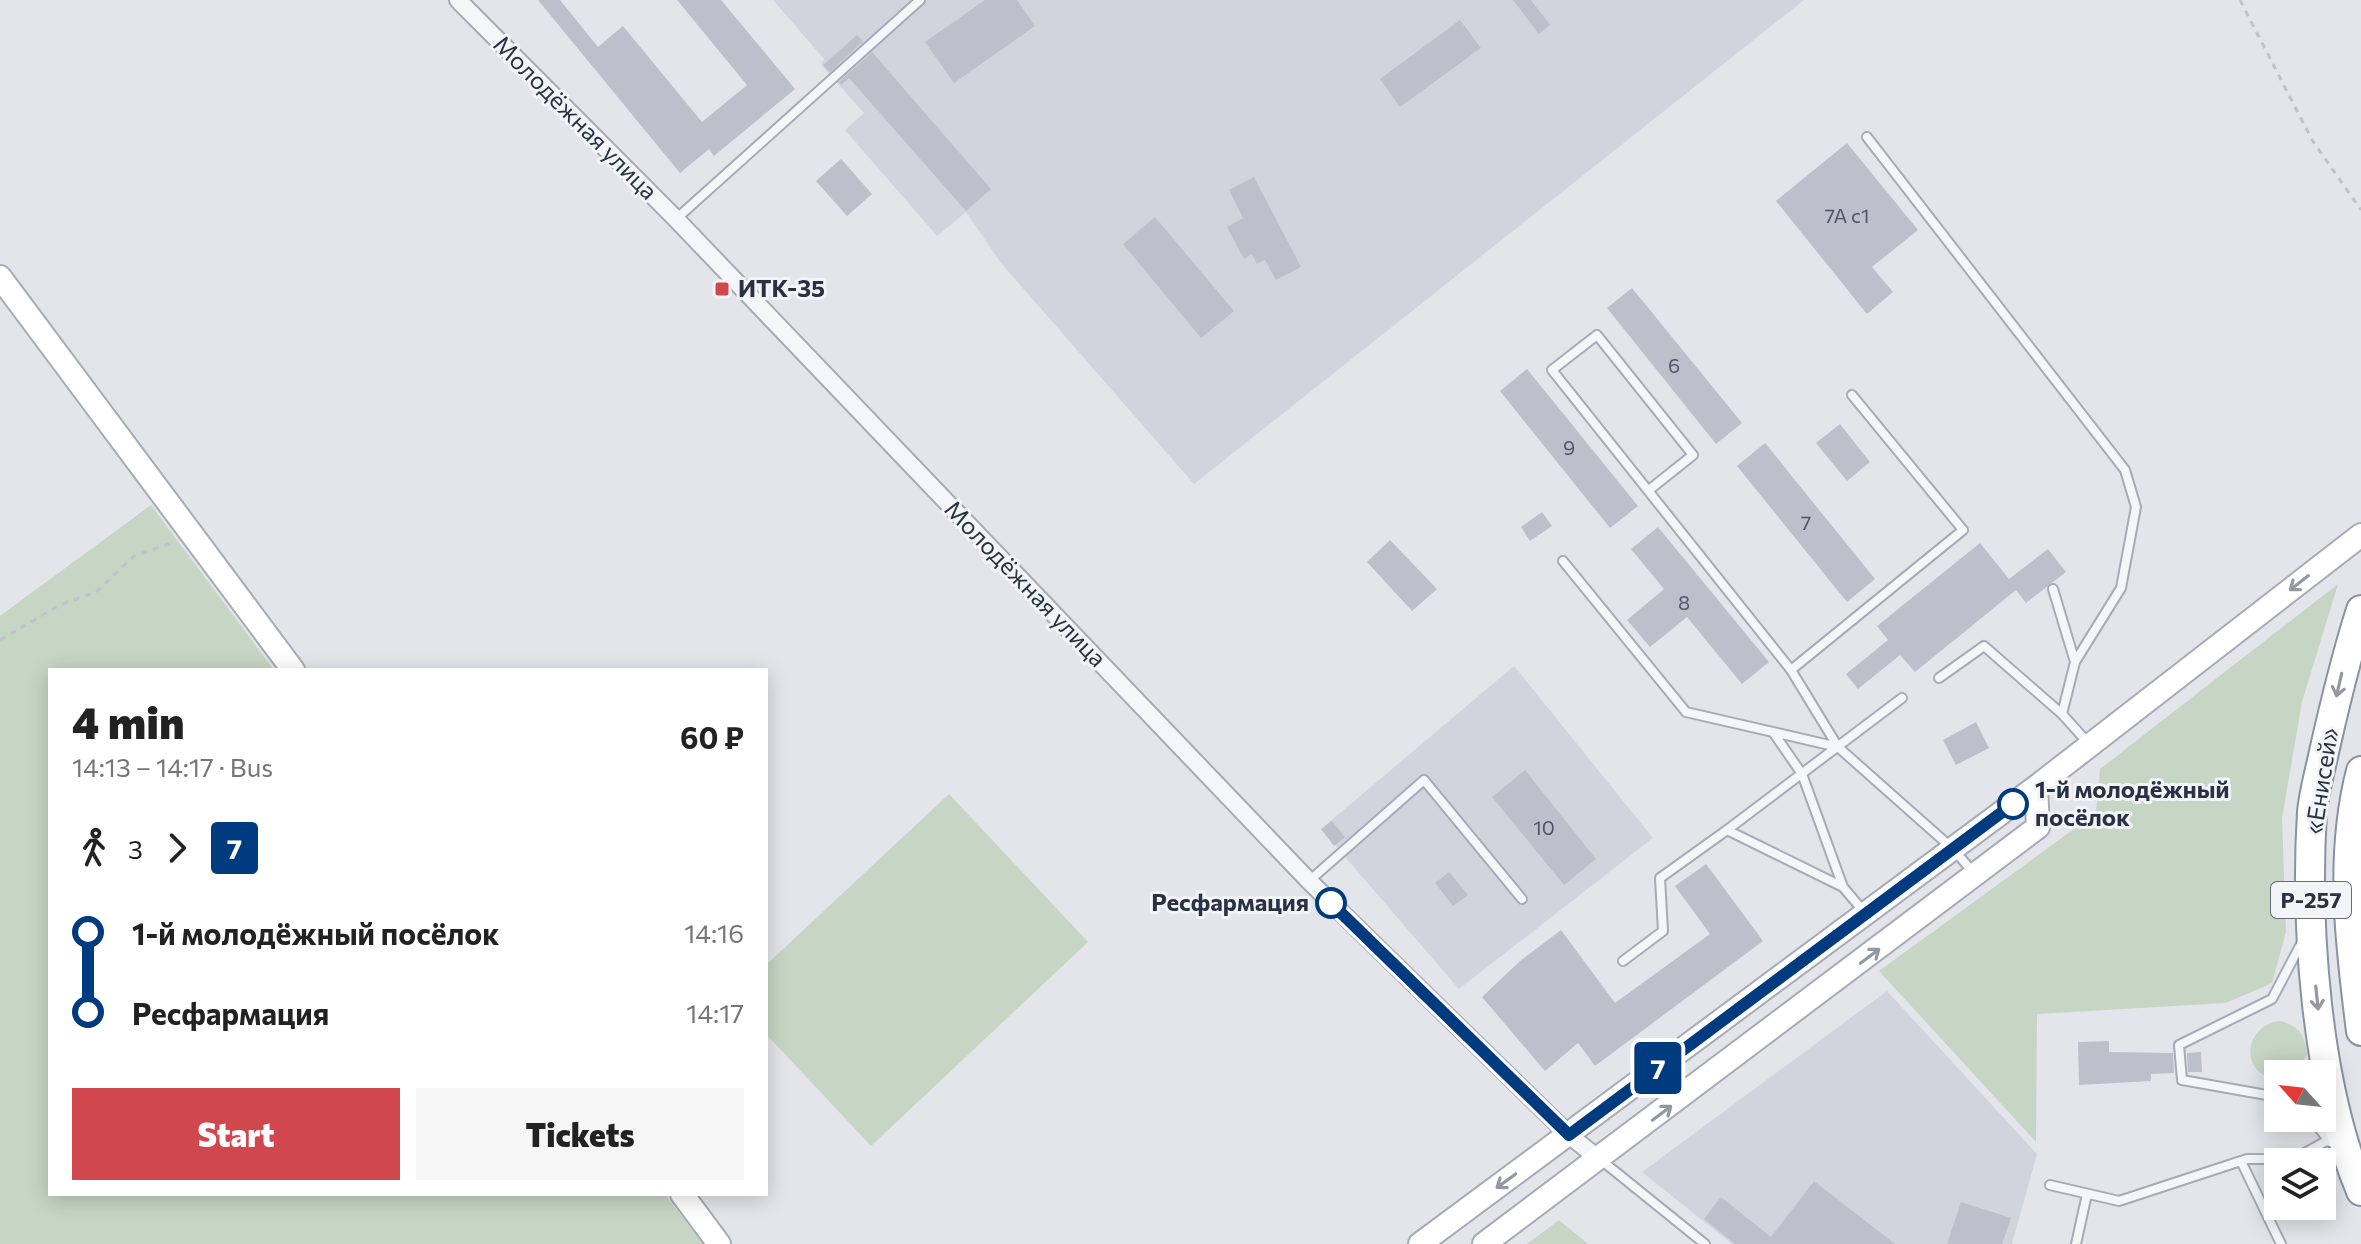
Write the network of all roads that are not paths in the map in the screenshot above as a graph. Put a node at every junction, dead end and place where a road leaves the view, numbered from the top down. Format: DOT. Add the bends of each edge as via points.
graph roads {
  1 [pos="458,0"];
  2 [pos="920,0"];
  3 [pos="1867,137"];
  4 [pos="676,219"];
  5 [pos="0,277"];
  6 [pos="1852,395"];
  7 [pos="1649,490"];
  8 [pos="2361,535"];
  9 [pos="1563,561"];
  10 [pos="2053,589"];
  11 [pos="2361,610"];
  12 [pos="2075,662"];
  13 [pos="292,668"];
  14 [pos="1791,670"];
  15 [pos="1939,678"];
  16 [pos="1902,698"];
  17 [pos="2062,714"];
  18 [pos="1773,731"];
  19 [pos="2091,745"];
  20 [pos="1838,747"];
  21 [pos="2361,771"];
  22 [pos="1802,774"];
  23 [pos="2036,787"];
  24 [pos="1727,830"];
  25 [pos="1953,849"];
  26 [pos="1976,875"];
  27 [pos="1309,881"];
  28 [pos="1843,887"];
  29 [pos="1522,899"];
  30 [pos="1866,914"];
  31 [pos="2310,927"];
  32 [pos="1623,961"];
  33 [pos="2361,1031"];
  34 [pos="2264,1095"];
  35 [pos="2322,1132"];
  36 [pos="1569,1135"];
  37 [pos="2328,1140"];
  38 [pos="1600,1160"];
  39 [pos="2241,1161"];
  40 [pos="2357,1180"];
  41 [pos="2050,1185"];
  42 [pos="2087,1194"];
  43 [pos="683,1196"];
  44 [pos="719,1244"];
  45 [pos="1420,1244"];
  46 [pos="1484,1244"];
  47 [pos="1705,1244"];
  48 [pos="2076,1244"];
  49 [pos="2281,1244"];
  1 -- 4 [label="street, Молодёжная улица"];
  2 -- 4 [label="lane"];
  3 -- 12 [label="lane" via="2125,470 2136,507 2121,588"];
  4 -- 27 [label="street, Молодёжная улица"];
  5 -- 13 [label="street"];
  6 -- 14 [label="lane" via="1963,530"];
  7 -- 7 [label="lane" via="1552,370 1597,335 1693,455"];
  7 -- 14 [label="lane"];
  8 -- 19 [label="street, one-way"];
  9 -- 18 [label="lane" via="1686,712"];
  10 -- 12 [label="lane"];
  11 -- 31 [label="highway, «Енисей» / Р-257, one-way" via="2340,675 2313,809"];
  12 -- 17 [label="lane"];
  14 -- 20 [label="lane"];
  15 -- 17 [label="lane" via="1984,646"];
  16 -- 20 [label="lane"];
  17 -- 19 [label="lane"];
  18 -- 20 [label="lane"];
  18 -- 22 [label="lane"];
  19 -- 23 [label="street"];
  20 -- 22 [label="lane"];
  20 -- 25 [label="lane"];
  21 -- 33 [label="highway, «Енисей» / Р-257" via="2349,816 2349,938"];
  22 -- 24 [label="lane"];
  22 -- 28 [label="lane"];
  23 -- 25 [label="street"];
  23 -- 26 [label="street" via="2038,827"];
  24 -- 28 [label="lane"];
  24 -- 32 [label="lane" via="1660,878 1663,931"];
  25 -- 26 [label="lane"];
  25 -- 30 [label="street"];
  38 -- 26 [label="street, one-way"];
  27 -- 29 [label="lane" via="1424,780"];
  27 -- 36 [label="street, Молодёжная улица"];
  28 -- 30 [label="lane"];
  30 -- 36 [label="street"];
  31 -- 34 [label="lane" via="2272,999 2179,1045 2182,1080"];
  31 -- 40 [label="highway, «Енисей» / Р-257, one-way" via="2322,1045"];
  35 -- 37 [label="lane"];
  36 -- 38 [label="street, Молодёжная улица"];
  36 -- 45 [label="street, one-way"];
  37 -- 39 [label="lane" via="2294,1159"];
  37 -- 40 [label="lane"];
  38 -- 46 [label="street"];
  38 -- 47 [label="lane"];
  39 -- 42 [label="lane" via="2119,1201"];
  39 -- 49 [label="lane"];
  41 -- 42 [label="lane"];
  42 -- 48 [label="lane"];
  43 -- 44 [label="street"];
}
